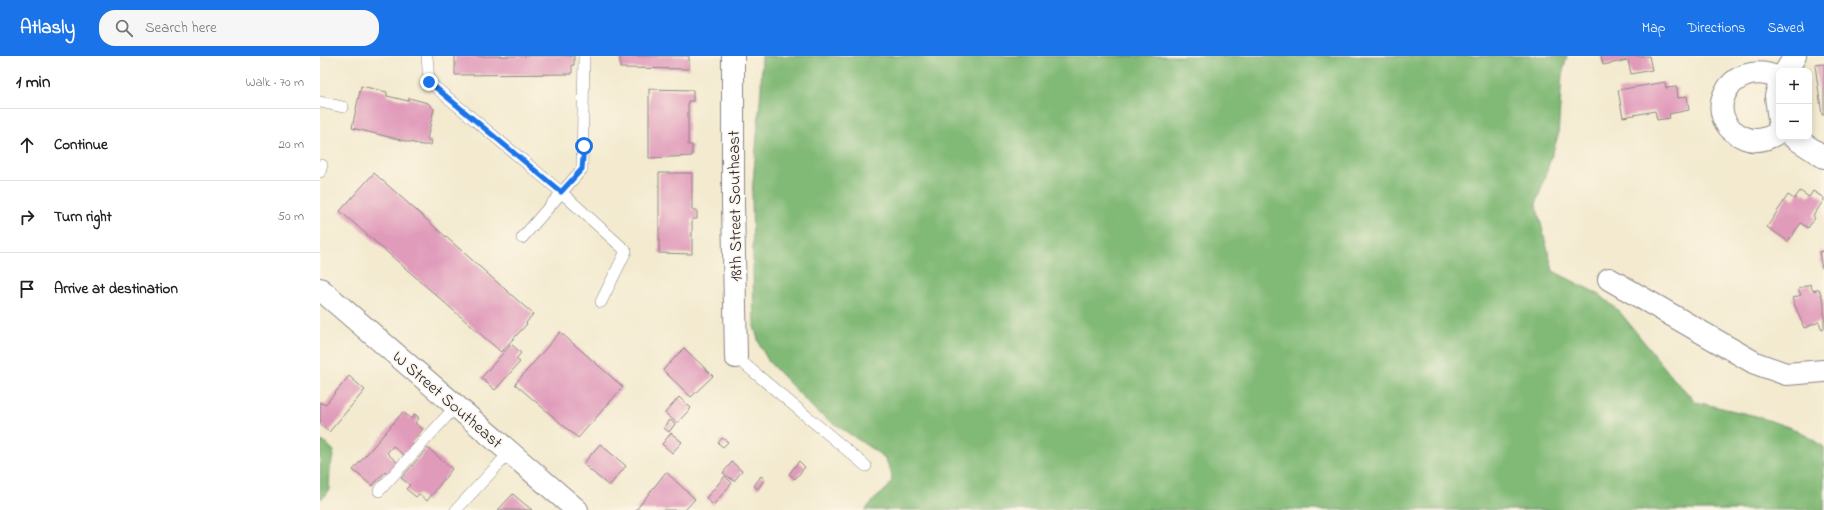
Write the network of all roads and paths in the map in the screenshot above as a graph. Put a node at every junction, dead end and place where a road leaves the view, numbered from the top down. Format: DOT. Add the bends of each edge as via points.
graph roads {
  1 [pos="427,56"];
  2 [pos="584,56"];
  3 [pos="733,56"];
  4 [pos="1795,56"];
  5 [pos="1788,68"];
  6 [pos="1776,76"];
  7 [pos="320,102"];
  8 [pos="343,107"];
  9 [pos="1776,134"];
  10 [pos="1798,140"];
  11 [pos="1824,157"];
  12 [pos="561,192"];
  13 [pos="522,238"];
  14 [pos="1609,279"];
  15 [pos="320,289"];
  16 [pos="601,302"];
  17 [pos="736,357"];
  18 [pos="1824,370"];
  19 [pos="456,406"];
  20 [pos="510,452"];
  21 [pos="866,466"];
  22 [pos="379,491"];
  23 [pos="456,510"];
  24 [pos="577,510"];
  1 -- 12 [label="lane" via="429,82"];
  2 -- 12 [label="lane" via="582,169"];
  3 -- 17 [label="street, 18th Street Southeast"];
  4 -- 5 [label="street"];
  6 -- 9 [label="street" via="1767,71 1750,70 1735,77 1724,90 1721,106 1725,122 1736,134 1752,141 1768,139"];
  7 -- 8 [label="lane"];
  10 -- 11 [label="street"];
  12 -- 13 [label="lane"];
  12 -- 16 [label="lane" via="626,251"];
  14 -- 18 [label="street" via="1755,363 1786,374"];
  15 -- 19 [label="street, W Street Southeast"];
  17 -- 21 [label="lane"];
  19 -- 20 [label="street, W Street Southeast"];
  19 -- 22 [label="lane"];
  20 -- 23 [label="lane"];
  20 -- 24 [label="street, W Street Southeast"];
}
